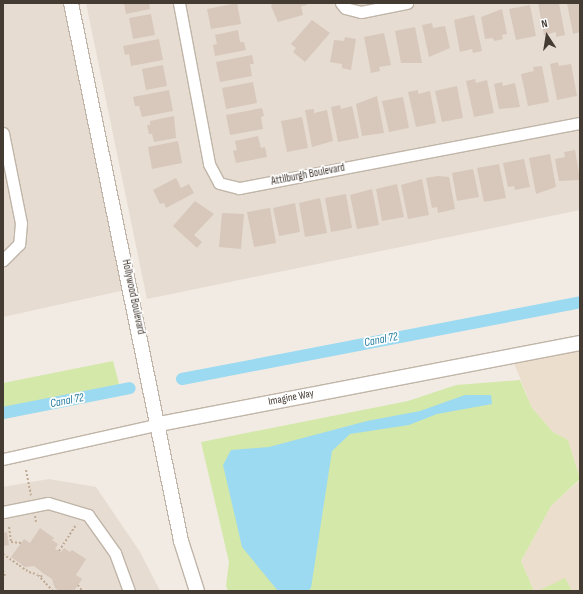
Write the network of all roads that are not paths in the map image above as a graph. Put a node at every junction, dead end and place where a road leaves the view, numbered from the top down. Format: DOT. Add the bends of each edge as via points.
graph roads {
  1 [pos="71,3"];
  2 [pos="179,3"];
  3 [pos="340,3"];
  4 [pos="407,3"];
  5 [pos="580,123"];
  6 [pos="3,133"];
  7 [pos="3,260"];
  8 [pos="580,342"];
  9 [pos="159,424"];
  10 [pos="3,459"];
  11 [pos="3,512"];
  12 [pos="129,591"];
  13 [pos="197,591"];
  1 -- 9 [label="street, Hollywood Boulevard"];
  2 -- 5 [label="street, Attilburgh Boulevard" via="209,164 219,183 239,188"];
  3 -- 4 [label="street" via="345,8 361,12"];
  6 -- 7 [label="street" via="21,223 19,244"];
  8 -- 9 [label="street, Imagine Way"];
  9 -- 10 [label="street, Imagine Way"];
  9 -- 13 [label="street, Hollywood Boulevard" via="181,541"];
  11 -- 12 [label="street" via="48,503 88,515 115,553"];
}
